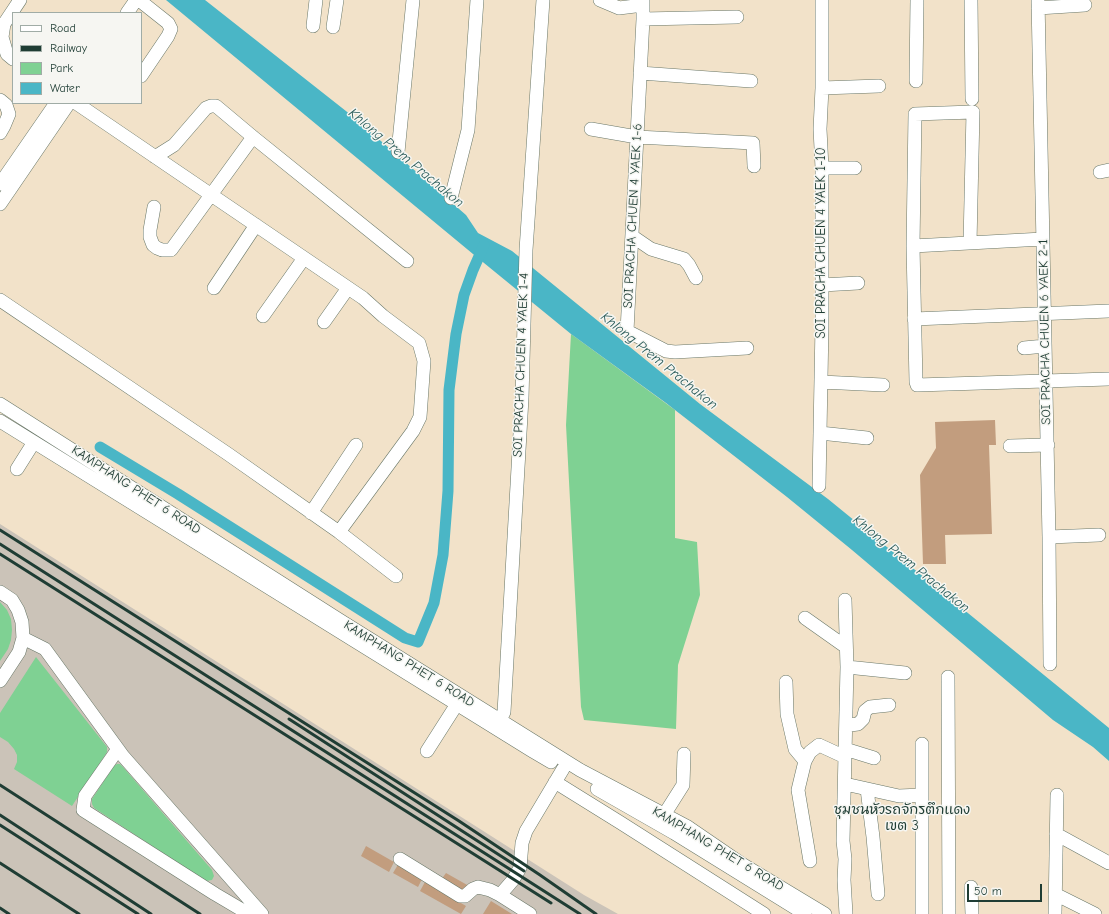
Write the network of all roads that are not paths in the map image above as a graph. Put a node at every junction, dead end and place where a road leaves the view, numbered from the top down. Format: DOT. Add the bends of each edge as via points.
graph roads {
  1 [pos="20,0"];
  2 [pos="137,0"];
  3 [pos="316,0"];
  4 [pos="337,0"];
  5 [pos="413,0"];
  6 [pos="477,0"];
  7 [pos="544,0"];
  8 [pos="600,0"];
  9 [pos="822,0"];
  10 [pos="917,0"];
  11 [pos="971,0"];
  12 [pos="643,2"];
  13 [pos="1038,4"];
  14 [pos="1085,5"];
  15 [pos="12,12"];
  16 [pos="12,12"];
  17 [pos="127,12"];
  18 [pos="738,17"];
  19 [pos="643,18"];
  20 [pos="313,26"];
  21 [pos="333,27"];
  22 [pos="12,57"];
  23 [pos="640,73"];
  24 [pos="142,75"];
  25 [pos="751,81"];
  26 [pos="916,81"];
  27 [pos="879,86"];
  28 [pos="822,88"];
  29 [pos="0,100"];
  30 [pos="55,104"];
  31 [pos="68,104"];
  32 [pos="77,104"];
  33 [pos="972,105"];
  34 [pos="591,129"];
  35 [pos="0,133"];
  36 [pos="253,137"];
  37 [pos="637,137"];
  38 [pos="398,152"];
  39 [pos="155,156"];
  40 [pos="754,166"];
  41 [pos="822,168"];
  42 [pos="855,168"];
  43 [pos="0,184"];
  44 [pos="211,195"];
  45 [pos="451,198"];
  46 [pos="0,204"];
  47 [pos="154,207"];
  48 [pos="256,225"];
  49 [pos="632,236"];
  50 [pos="1043,239"];
  51 [pos="970,243"];
  52 [pos="913,246"];
  53 [pos="304,258"];
  54 [pos="407,261"];
  55 [pos="696,278"];
  56 [pos="858,283"];
  57 [pos="822,285"];
  58 [pos="214,288"];
  59 [pos="348,288"];
  60 [pos="0,300"];
  61 [pos="1109,311"];
  62 [pos="1045,313"];
  63 [pos="263,316"];
  64 [pos="914,319"];
  65 [pos="324,322"];
  66 [pos="1045,346"];
  67 [pos="747,348"];
  68 [pos="1024,348"];
  69 [pos="1109,379"];
  70 [pos="1046,381"];
  71 [pos="821,382"];
  72 [pos="883,385"];
  73 [pos="0,404"];
  74 [pos="0,421"];
  75 [pos="820,433"];
  76 [pos="867,438"];
  77 [pos="34,442"];
  78 [pos="356,445"];
  79 [pos="1048,445"];
  80 [pos="1010,446"];
  81 [pos="17,469"];
  82 [pos="819,486"];
  83 [pos="311,513"];
  84 [pos="339,532"];
  85 [pos="1098,535"];
  86 [pos="1049,537"];
  87 [pos="396,576"];
  88 [pos="0,592"];
  89 [pos="845,600"];
  90 [pos="805,618"];
  91 [pos="23,638"];
  92 [pos="846,647"];
  93 [pos="1050,664"];
  94 [pos="847,667"];
  95 [pos="905,673"];
  96 [pos="948,677"];
  97 [pos="0,681"];
  98 [pos="786,682"];
  99 [pos="457,704"];
  100 [pos="889,705"];
  101 [pos="846,723"];
  102 [pos="497,724"];
  103 [pos="922,744"];
  104 [pos="118,749"];
  105 [pos="427,751"];
  106 [pos="845,753"];
  107 [pos="684,754"];
  108 [pos="874,758"];
  109 [pos="805,761"];
  110 [pos="563,769"];
  111 [pos="555,782"];
  112 [pos="845,784"];
  113 [pos="867,789"];
  114 [pos="922,795"];
  115 [pos="1057,795"];
  116 [pos="661,820"];
  117 [pos="1056,834"];
  118 [pos="648,841"];
  119 [pos="400,859"];
  120 [pos="810,861"];
  121 [pos="1109,863"];
  122 [pos="971,887"];
  123 [pos="878,894"];
  124 [pos="1055,894"];
  125 [pos="500,895"];
  126 [pos="249,914"];
  127 [pos="262,914"];
  128 [pos="530,914"];
  129 [pos="764,914"];
  130 [pos="805,914"];
  131 [pos="825,914"];
  132 [pos="846,914"];
  133 [pos="922,914"];
  134 [pos="949,914"];
  135 [pos="972,914"];
  136 [pos="1055,914"];
  137 [pos="1095,914"];
  1 -- 15 [label="street"];
  2 -- 17 [label="street"];
  2 -- 24 [label="street" via="168,23 171,29"];
  3 -- 20 [label="street"];
  4 -- 21 [label="street"];
  5 -- 38 [label="street"];
  6 -- 45 [label="street" via="468,130"];
  7 -- 102 [label="street, SOI PRACHA CHUEN 4 YAEK 1-4" via="526,250 522,398 504,712"];
  8 -- 12 [label="street" via="620,8"];
  9 -- 28 [label="street, SOI PRACHA CHUEN 4 YAEK 1-10"];
  10 -- 26 [label="street"];
  11 -- 33 [label="street"];
  12 -- 19 [label="street, SOI PRACHA CHUEN 4 YAEK 1-6"];
  13 -- 14 [label="street"];
  13 -- 50 [label="street, SOI PRACHA CHUEN 6 YAEK 2-1"];
  16 -- 22 [label="street" via="4,24 2,37 7,54"];
  18 -- 19 [label="street"];
  19 -- 23 [label="street, SOI PRACHA CHUEN 4 YAEK 1-6"];
  23 -- 25 [label="street"];
  23 -- 37 [label="street, SOI PRACHA CHUEN 4 YAEK 1-6"];
  27 -- 28 [label="street"];
  28 -- 41 [label="street, SOI PRACHA CHUEN 4 YAEK 1-10"];
  29 -- 35 [label="street" via="6,105 9,114"];
  30 -- 43 [label="street"];
  31 -- 46 [label="street"];
  32 -- 39 [label="street"];
  33 -- 51 [label="street"];
  33 -- 52 [label="street" via="915,114"];
  34 -- 37 [label="street"];
  36 -- 39 [label="street" via="216,106 211,106 206,108 174,145"];
  36 -- 44 [label="street"];
  36 -- 54 [label="street"];
  37 -- 40 [label="street" via="753,143"];
  37 -- 49 [label="street, SOI PRACHA CHUEN 4 YAEK 1-6"];
  39 -- 44 [label="street"];
  41 -- 42 [label="street"];
  41 -- 57 [label="street, SOI PRACHA CHUEN 4 YAEK 1-10"];
  44 -- 47 [label="street" via="171,250 162,250 153,245 150,230"];
  44 -- 48 [label="street"];
  48 -- 53 [label="street"];
  48 -- 58 [label="street"];
  49 -- 55 [label="street" via="651,249 684,259"];
  49 -- 67 [label="street, SOI PRACHA CHUEN 4 YAEK 1-6" via="627,331 666,351"];
  50 -- 51 [label="street"];
  50 -- 62 [label="street, SOI PRACHA CHUEN 6 YAEK 2-1"];
  51 -- 52 [label="street"];
  52 -- 64 [label="street"];
  53 -- 59 [label="street"];
  53 -- 63 [label="street"];
  56 -- 57 [label="street"];
  57 -- 71 [label="street, SOI PRACHA CHUEN 4 YAEK 1-10"];
  59 -- 65 [label="street"];
  59 -- 84 [label="street" via="419,343 424,361 420,417 413,431"];
  60 -- 83 [label="street"];
  61 -- 62 [label="street"];
  62 -- 64 [label="street"];
  62 -- 66 [label="street, SOI PRACHA CHUEN 6 YAEK 2-1"];
  64 -- 70 [label="street" via="917,385"];
  66 -- 68 [label="street"];
  66 -- 70 [label="street, SOI PRACHA CHUEN 6 YAEK 2-1"];
  69 -- 70 [label="street"];
  70 -- 79 [label="street, SOI PRACHA CHUEN 6 YAEK 2-1"];
  71 -- 72 [label="street"];
  71 -- 75 [label="street, SOI PRACHA CHUEN 4 YAEK 1-10"];
  73 -- 102 [label="street, KAMPHANG PHET 6 ROAD"];
  74 -- 77 [label="street, KAMPHANG PHET 6 ROAD"];
  75 -- 76 [label="street"];
  75 -- 82 [label="street, SOI PRACHA CHUEN 4 YAEK 1-10"];
  77 -- 81 [label="street"];
  77 -- 99 [label="street, KAMPHANG PHET 6 ROAD"];
  78 -- 83 [label="street"];
  79 -- 80 [label="street"];
  79 -- 86 [label="street, SOI PRACHA CHUEN 6 YAEK 2-1"];
  83 -- 84 [label="street"];
  84 -- 87 [label="street"];
  85 -- 86 [label="street"];
  86 -- 93 [label="street, SOI PRACHA CHUEN 6 YAEK 2-1"];
  88 -- 91 [label="street" via="12,600 18,610"];
  89 -- 92 [label="street"];
  90 -- 92 [label="street"];
  91 -- 97 [label="street" via="19,652"];
  91 -- 104 [label="street" via="45,649"];
  92 -- 94 [label="street"];
  94 -- 95 [label="street"];
  94 -- 101 [label="street"];
  96 -- 134 [label="street"];
  98 -- 109 [label="street" via="788,714 795,749"];
  99 -- 102 [label="street, KAMPHANG PHET 6 ROAD"];
  99 -- 105 [label="street"];
  100 -- 101 [label="street" via="870,707 858,724"];
  101 -- 106 [label="street"];
  102 -- 110 [label="street, KAMPHANG PHET 6 ROAD" via="534,752"];
  102 -- 116 [label="street, KAMPHANG PHET 6 ROAD" via="580,770"];
  103 -- 114 [label="street"];
  104 -- 126 [label="street" via="85,796 83,810"];
  104 -- 127 [label="street"];
  106 -- 108 [label="street"];
  106 -- 109 [label="street" via="819,745 810,752"];
  106 -- 112 [label="street"];
  107 -- 116 [label="street" via="683,785"];
  109 -- 120 [label="street" via="798,790"];
  110 -- 111 [label="street"];
  110 -- 116 [label="street, KAMPHANG PHET 6 ROAD"];
  111 -- 118 [label="street"];
  111 -- 125 [label="street" via="526,831 522,843 520,868"];
  112 -- 113 [label="street"];
  112 -- 132 [label="street" via="843,841"];
  113 -- 114 [label="street" via="899,796"];
  113 -- 123 [label="street"];
  114 -- 133 [label="street"];
  115 -- 117 [label="street"];
  116 -- 118 [label="street"];
  116 -- 130 [label="street, KAMPHANG PHET 6 ROAD" via="674,833"];
  116 -- 131 [label="street, KAMPHANG PHET 6 ROAD" via="688,827 742,864"];
  117 -- 121 [label="street"];
  117 -- 124 [label="street"];
  118 -- 129 [label="street"];
  119 -- 125 [label="street" via="460,896 465,896 477,887"];
  122 -- 135 [label="street"];
  124 -- 136 [label="street"];
  124 -- 137 [label="street"];
  125 -- 128 [label="street"];
}
